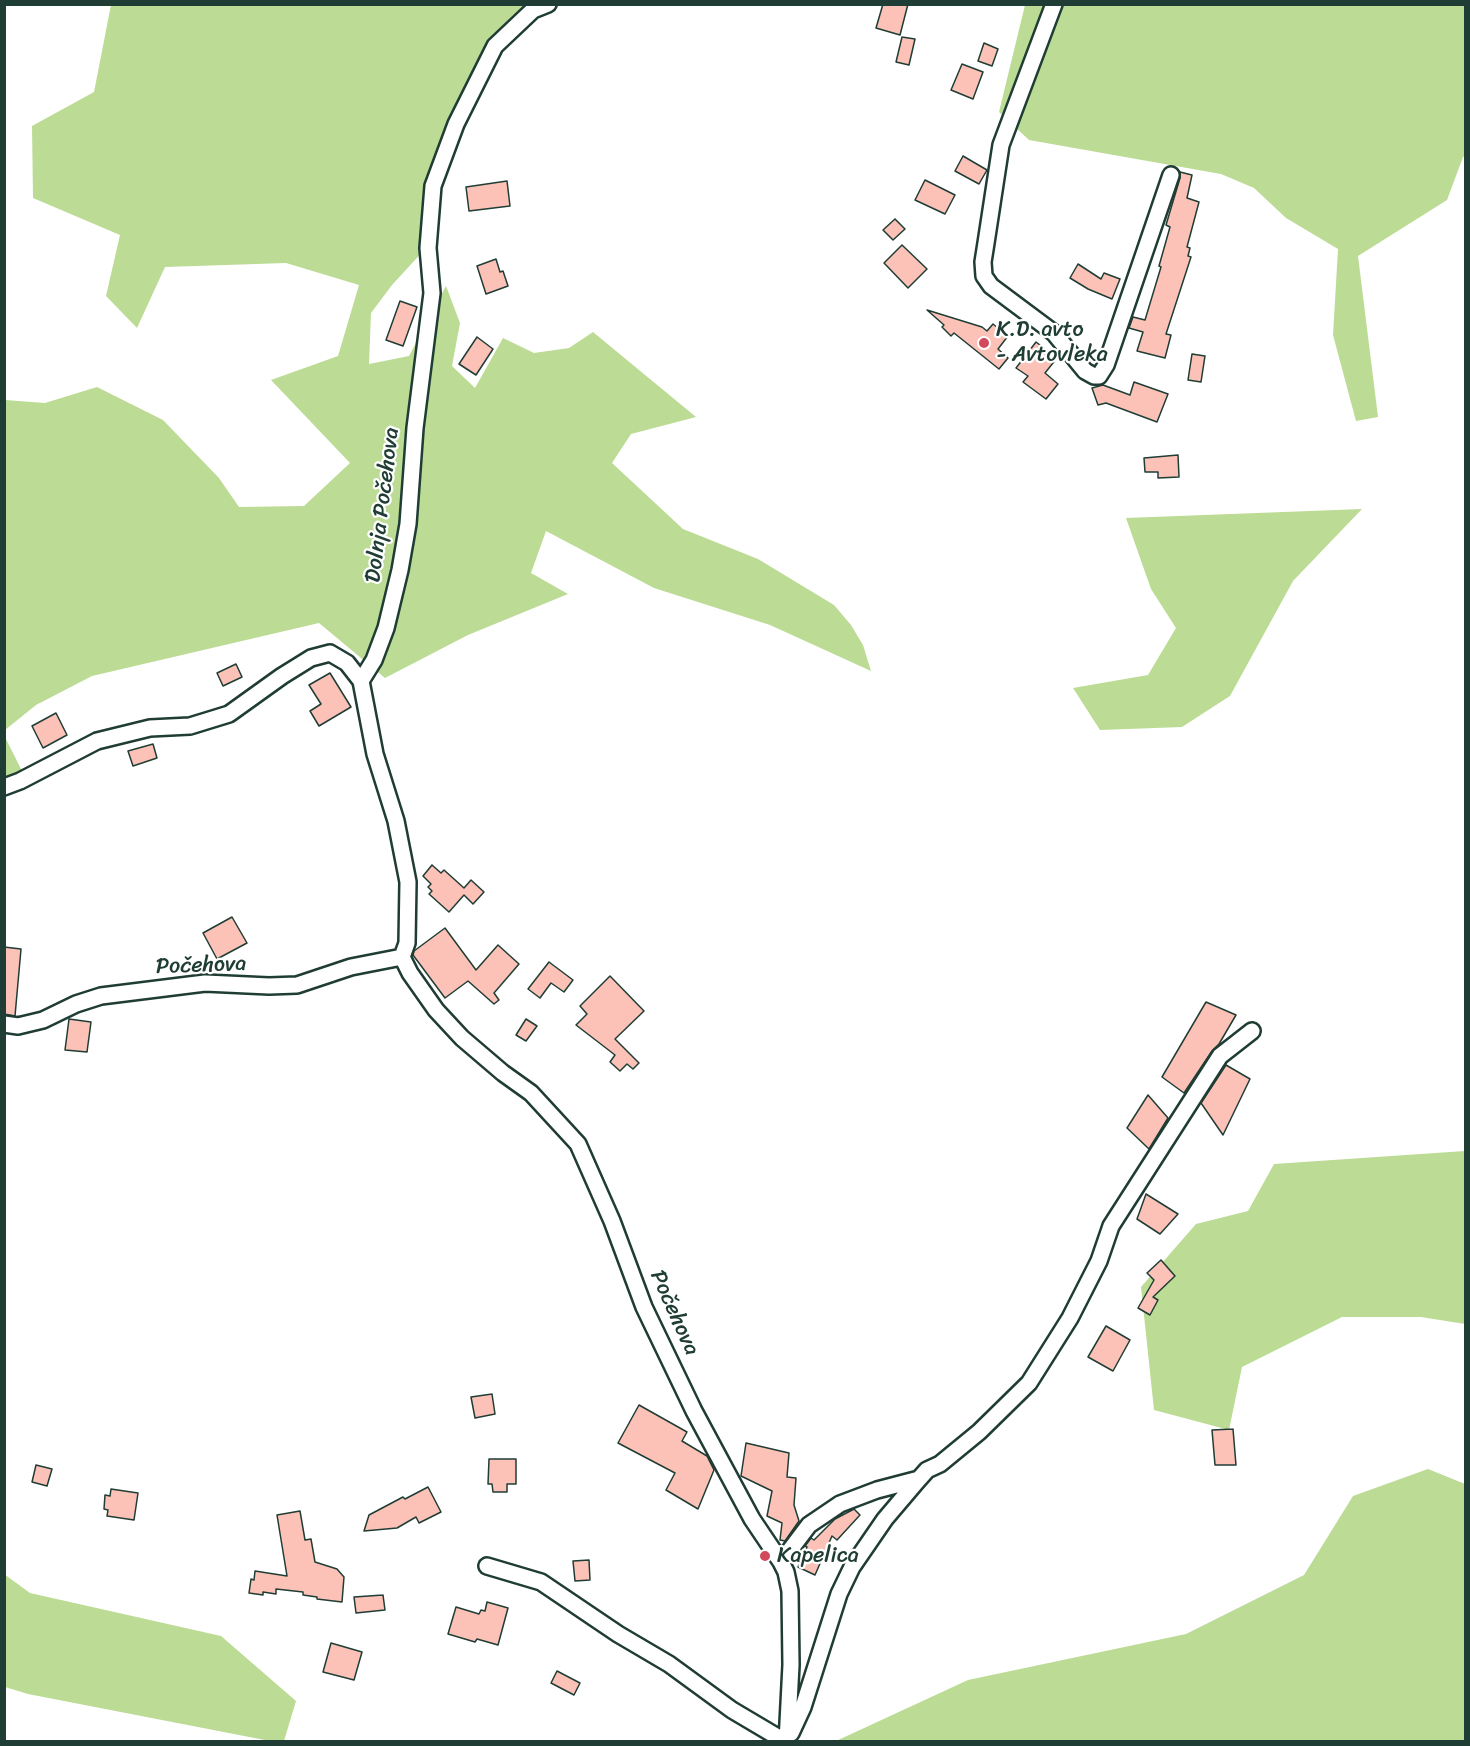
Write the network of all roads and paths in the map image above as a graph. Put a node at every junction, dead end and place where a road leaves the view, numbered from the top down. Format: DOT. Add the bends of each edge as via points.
graph roads {
  1 [pos="548,4"];
  2 [pos="1054,4"];
  3 [pos="1171,175"];
  4 [pos="361,681"];
  5 [pos="4,787"];
  6 [pos="402,957"];
  7 [pos="4,1024"];
  8 [pos="1252,1031"];
  9 [pos="919,1479"];
  10 [pos="782,1562"];
  11 [pos="487,1566"];
  12 [pos="787,1742"];
  1 -- 4 [label="street, Dolnja Počehova" via="533,10 495,46 456,124 433,186 428,248 432,293 408,524 386,628"];
  2 -- 3 [label="street" via="1001,145 984,276 991,286 1054,333 1094,376 1100,376 1106,364"];
  4 -- 5 [label="street" via="347,663 330,653 311,658 229,714 190,726 150,728 97,741"];
  4 -- 6 [label="street" via="408,882 407,943"];
  6 -- 7 [label="street, Počehova" via="351,967 297,985 205,983 101,996 43,1020 18,1026"];
  6 -- 10 [label="street, Počehova" via="430,1002 462,1038 531,1093 578,1144 644,1307 694,1411 753,1519"];
  8 -- 9 [label="street" via="1220,1056 1111,1226 1099,1261 1070,1318 1029,1383 978,1432"];
  9 -- 10 [label="street" via="840,1504 809,1525"];
  9 -- 12 [label="street" via="885,1519 852,1568 839,1594 803,1707"];
  10 -- 12 [label="street, Počehova" via="790,1591"];
  11 -- 12 [label="street" via="541,1582 669,1664 732,1710"];
}
